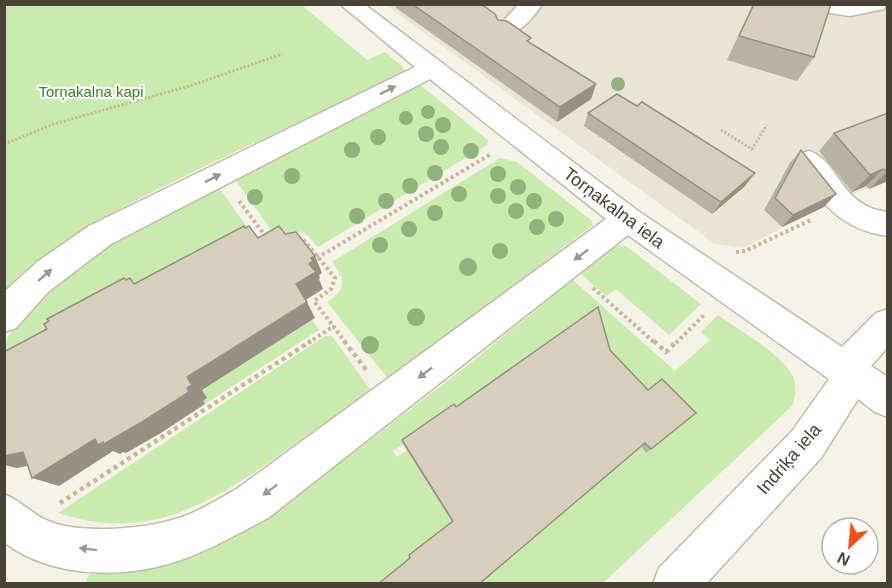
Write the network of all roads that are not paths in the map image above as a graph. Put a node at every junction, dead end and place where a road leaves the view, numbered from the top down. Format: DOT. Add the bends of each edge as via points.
graph roads {
  1 [pos="350,4"];
  2 [pos="532,4"];
  3 [pos="812,4"];
  4 [pos="876,4"];
  5 [pos="507,29"];
  6 [pos="432,68"];
  7 [pos="802,152"];
  8 [pos="627,219"];
  9 [pos="888,224"];
  10 [pos="4,317"];
  11 [pos="888,324"];
  12 [pos="850,376"];
  13 [pos="888,399"];
  14 [pos="12,522"];
  15 [pos="675,584"];
  1 -- 6 [label="street, Torņakalna iela"];
  2 -- 5 [label="street"];
  3 -- 4 [label="street" via="850,10"];
  6 -- 8 [label="street, Torņakalna iela"];
  10 -- 6 [label="street, one-way" via="19,297 56,265 100,236"];
  7 -- 9 [label="street" via="842,206 854,215"];
  8 -- 12 [label="street, Torņakalna iela"];
  8 -- 14 [label="street, one-way" via="253,503 195,534 164,543 99,550 40,540"];
  11 -- 12 [label="street, Indriķa iela" via="857,354"];
  12 -- 13 [label="street, Torņakalna iela"];
  12 -- 15 [label="street, Indriķa iela" via="807,444"];
}
